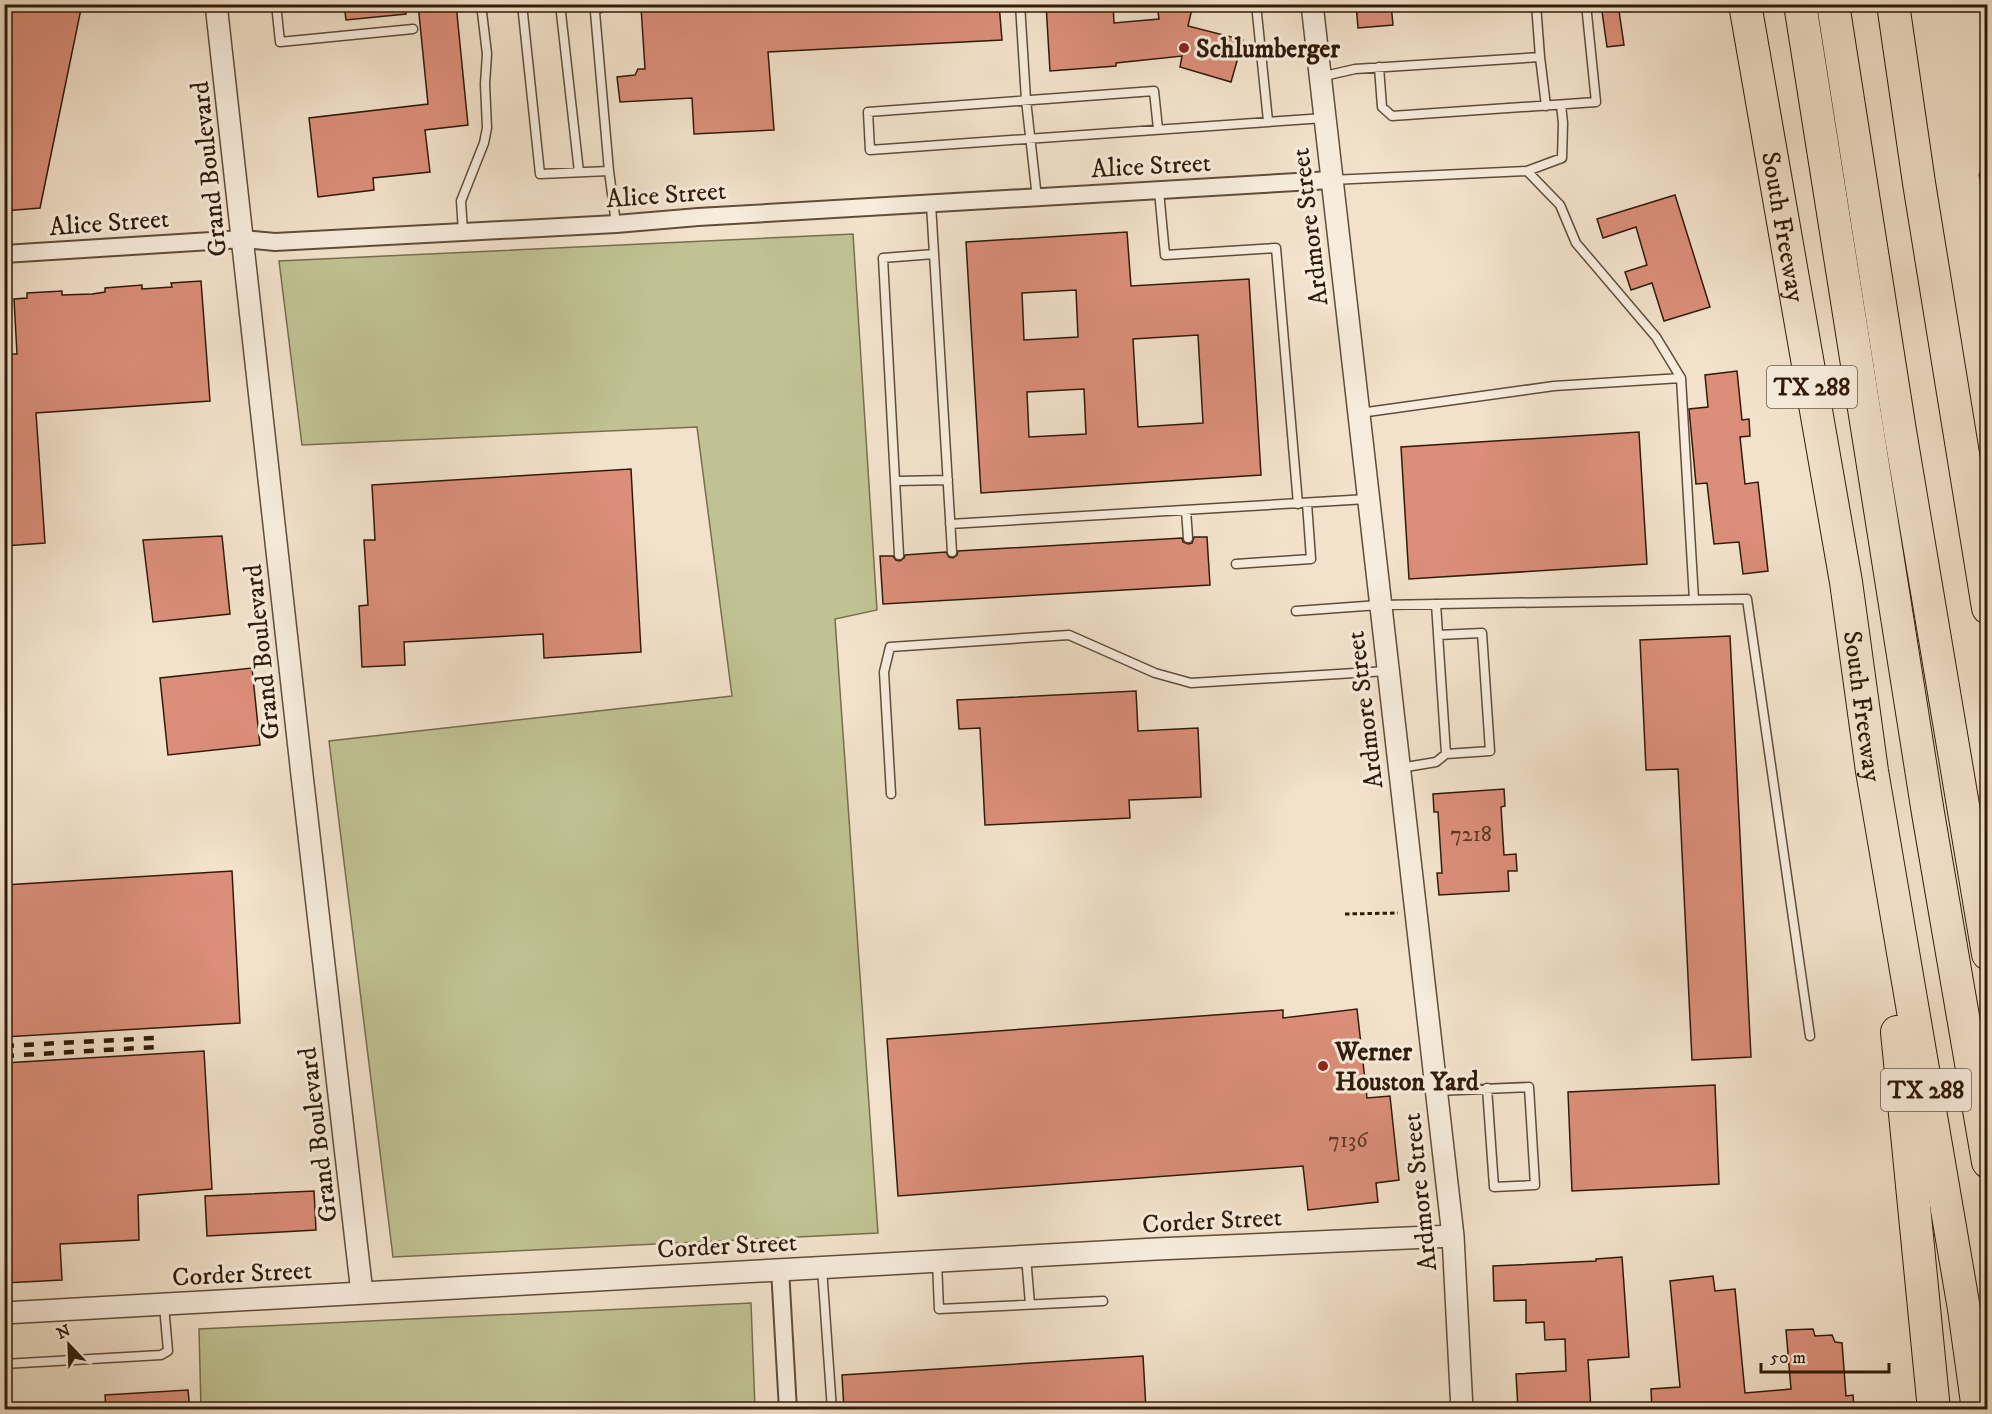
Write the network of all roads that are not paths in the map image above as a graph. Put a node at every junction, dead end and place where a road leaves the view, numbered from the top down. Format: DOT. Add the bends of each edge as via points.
graph roads {
  1 [pos="216,4"];
  2 [pos="276,4"];
  3 [pos="481,4"];
  4 [pos="522,4"];
  5 [pos="560,4"];
  6 [pos="603,4"];
  7 [pos="1020,4"];
  8 [pos="1256,4"];
  9 [pos="1312,4"];
  10 [pos="1536,4"];
  11 [pos="1586,4"];
  12 [pos="1745,4"];
  13 [pos="1800,4"];
  14 [pos="1833,4"];
  15 [pos="1893,4"];
  16 [pos="413,29"];
  17 [pos="1540,57"];
  18 [pos="1379,67"];
  19 [pos="1319,77"];
  20 [pos="1026,100"];
  21 [pos="1561,105"];
  22 [pos="1546,106"];
  23 [pos="1324,118"];
  24 [pos="1268,121"];
  25 [pos="1158,129"];
  26 [pos="1030,139"];
  27 [pos="1988,163"];
  28 [pos="609,171"];
  29 [pos="1527,171"];
  30 [pos="579,172"];
  31 [pos="1331,180"];
  32 [pos="1159,191"];
  33 [pos="1037,198"];
  34 [pos="1988,202"];
  35 [pos="931,204"];
  36 [pos="616,224"];
  37 [pos="463,232"];
  38 [pos="243,239"];
  39 [pos="4,254"];
  40 [pos="934,254"];
  41 [pos="1682,378"];
  42 [pos="1358,413"];
  43 [pos="948,480"];
  44 [pos="897,481"];
  45 [pos="1367,499"];
  46 [pos="1302,504"];
  47 [pos="1186,510"];
  48 [pos="950,524"];
  49 [pos="1188,538"];
  50 [pos="952,552"];
  51 [pos="899,555"];
  52 [pos="1236,564"];
  53 [pos="1694,600"];
  54 [pos="1436,604"];
  55 [pos="1379,605"];
  56 [pos="1988,608"];
  57 [pos="1296,611"];
  58 [pos="1438,636"];
  59 [pos="1387,671"];
  60 [pos="1446,754"];
  61 [pos="1398,768"];
  62 [pos="1872,771"];
  63 [pos="891,794"];
  64 [pos="1988,954"];
  65 [pos="1810,1036"];
  66 [pos="1487,1089"];
  67 [pos="1436,1091"];
  68 [pos="1988,1162"];
  69 [pos="1453,1236"];
  70 [pos="1026,1257"];
  71 [pos="937,1261"];
  72 [pos="822,1267"];
  73 [pos="780,1269"];
  74 [pos="362,1293"];
  75 [pos="1103,1301"];
  76 [pos="164,1304"];
  77 [pos="1030,1304"];
  78 [pos="4,1313"];
  79 [pos="4,1364"];
  80 [pos="788,1410"];
  81 [pos="832,1410"];
  82 [pos="1462,1410"];
  83 [pos="1934,1410"];
  84 [pos="1978,1410"];
  1 -- 38 [label="street, Grand Boulevard"];
  2 -- 16 [label="lane" via="280,42"];
  3 -- 37 [label="lane" via="487,54 487,128 461,201"];
  4 -- 30 [label="lane" via="540,174"];
  5 -- 30 [label="lane"];
  6 -- 28 [label="lane" via="595,12"];
  7 -- 20 [label="lane"];
  8 -- 24 [label="lane"];
  9 -- 19 [label="street, Ardmore Street"];
  10 -- 17 [label="lane"];
  11 -- 21 [label="lane" via="1596,102"];
  12 -- 62 [label="highway, South Freeway / TX 288" via="1846,582"];
  13 -- 68 [label="highway" via="1928,813"];
  14 -- 64 [label="highway"];
  15 -- 56 [label="highway"];
  17 -- 18 [label="lane"];
  17 -- 22 [label="lane"];
  18 -- 19 [label="lane"];
  18 -- 22 [label="lane" via="1382,107 1392,116"];
  19 -- 23 [label="street, Ardmore Street"];
  20 -- 25 [label="lane" via="1154,91"];
  20 -- 26 [label="lane"];
  20 -- 26 [label="lane" via="868,112 870,150"];
  21 -- 22 [label="lane"];
  21 -- 29 [label="lane" via="1562,158"];
  23 -- 24 [label="lane"];
  23 -- 31 [label="street, Ardmore Street"];
  24 -- 25 [label="lane"];
  25 -- 26 [label="lane"];
  26 -- 33 [label="lane"];
  27 -- 34 [label="lane" via="1984,175"];
  28 -- 30 [label="lane"];
  28 -- 36 [label="lane"];
  29 -- 31 [label="lane"];
  29 -- 41 [label="lane" via="1560,205 1576,243 1656,337"];
  31 -- 32 [label="street, Alice Street"];
  31 -- 42 [label="street, Ardmore Street"];
  32 -- 33 [label="street, Alice Street"];
  32 -- 46 [label="lane" via="1165,255 1276,248"];
  33 -- 35 [label="street, Alice Street"];
  35 -- 36 [label="street, Alice Street"];
  35 -- 40 [label="lane"];
  36 -- 37 [label="street, Alice Street"];
  37 -- 38 [label="street, Alice Street" via="275,242"];
  38 -- 39 [label="street, Alice Street"];
  38 -- 74 [label="street, Grand Boulevard"];
  40 -- 43 [label="lane"];
  40 -- 44 [label="lane" via="884,258"];
  41 -- 42 [label="lane" via="1554,386"];
  41 -- 53 [label="lane"];
  42 -- 45 [label="street, Ardmore Street"];
  43 -- 44 [label="lane"];
  43 -- 48 [label="lane"];
  44 -- 51 [label="lane"];
  45 -- 46 [label="lane"];
  45 -- 55 [label="street, Ardmore Street"];
  46 -- 47 [label="lane"];
  46 -- 52 [label="lane" via="1311,559"];
  47 -- 48 [label="lane"];
  47 -- 49 [label="lane"];
  48 -- 50 [label="lane"];
  53 -- 54 [label="lane"];
  53 -- 65 [label="lane" via="1747,599"];
  54 -- 55 [label="lane"];
  54 -- 58 [label="lane"];
  55 -- 57 [label="lane"];
  55 -- 59 [label="street, Ardmore Street"];
  58 -- 60 [label="lane"];
  58 -- 60 [label="lane" via="1482,633 1490,752"];
  59 -- 61 [label="street, Ardmore Street"];
  59 -- 63 [label="lane" via="1191,683 1155,673 1069,635 890,647 884,672"];
  60 -- 61 [label="lane" via="1436,762"];
  61 -- 67 [label="street, Ardmore Street"];
  62 -- 83 [label="highway"];
  62 -- 84 [label="highway, South Freeway / TX 288"];
  66 -- 66 [label="lane" via="1529,1087 1535,1185 1494,1187"];
  66 -- 67 [label="lane"];
  67 -- 69 [label="street, Ardmore Street"];
  69 -- 70 [label="street, Corder Street"];
  69 -- 82 [label="street, Ardmore Street"];
  70 -- 71 [label="street, Corder Street"];
  70 -- 77 [label="lane"];
  71 -- 72 [label="street, Corder Street"];
  71 -- 77 [label="lane" via="939,1309"];
  72 -- 73 [label="street, Corder Street"];
  72 -- 81 [label="lane"];
  73 -- 74 [label="street, Corder Street"];
  73 -- 80 [label="street"];
  74 -- 76 [label="street, Corder Street"];
  75 -- 77 [label="lane"];
  76 -- 78 [label="street, Corder Street"];
  76 -- 79 [label="lane" via="168,1350 161,1355"];
}
